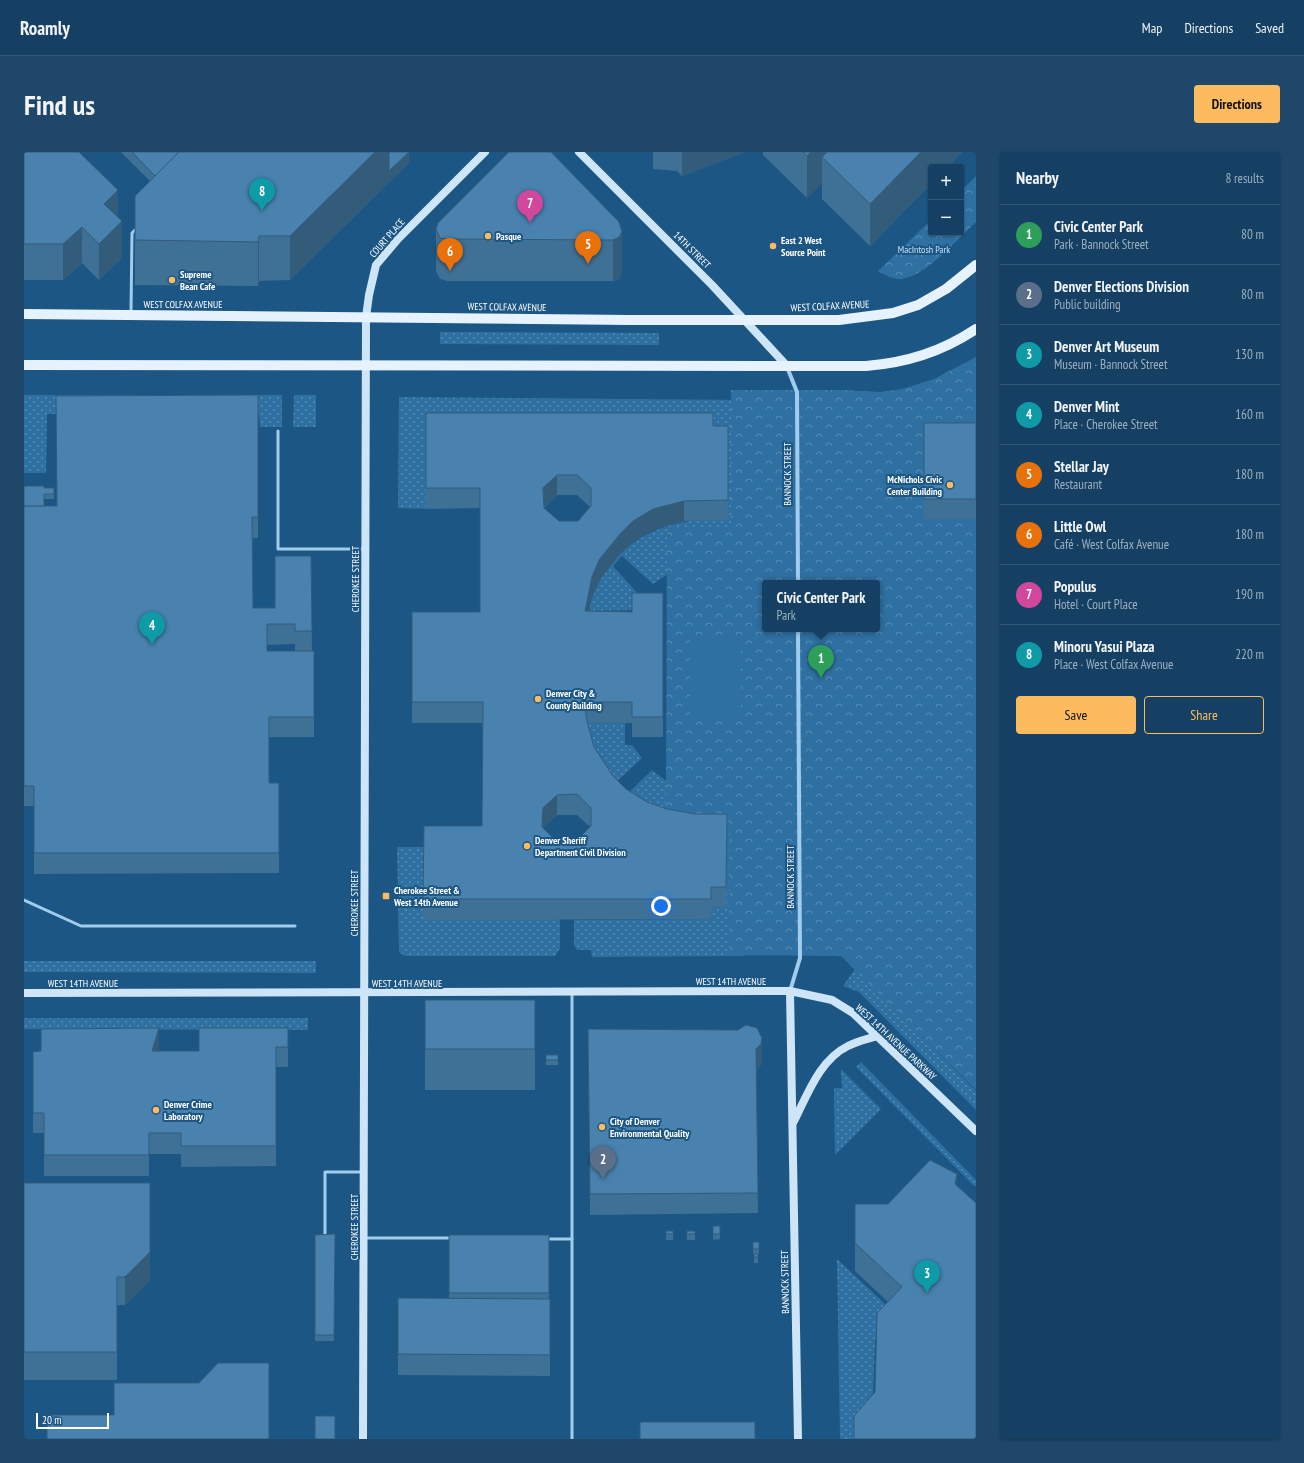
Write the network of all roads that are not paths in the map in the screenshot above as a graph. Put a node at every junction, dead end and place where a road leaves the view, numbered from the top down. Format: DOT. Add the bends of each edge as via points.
graph roads {
  1 [pos="485,152"];
  2 [pos="579,152"];
  3 [pos="143,222"];
  4 [pos="976,265"];
  5 [pos="24,314"];
  6 [pos="131,316"];
  7 [pos="366,317"];
  8 [pos="744,320"];
  9 [pos="976,329"];
  10 [pos="24,365"];
  11 [pos="365,366"];
  12 [pos="787,366"];
  13 [pos="278,431"];
  14 [pos="365,548"];
  15 [pos="798,580"];
  16 [pos="798,632"];
  17 [pos="24,900"];
  18 [pos="295,926"];
  19 [pos="790,991"];
  20 [pos="572,992"];
  21 [pos="24,994"];
  22 [pos="364,994"];
  23 [pos="877,1036"];
  24 [pos="792,1124"];
  25 [pos="976,1131"];
  26 [pos="364,1172"];
  27 [pos="364,1238"];
  28 [pos="456,1238"];
  29 [pos="541,1239"];
  30 [pos="572,1239"];
  31 [pos="325,1240"];
  32 [pos="363,1439"];
  33 [pos="572,1439"];
  34 [pos="798,1439"];
  1 -- 7 [label="street, COURT PLACE" via="398,239 376,265"];
  2 -- 8 [label="street, 14TH STREET"];
  3 -- 6 [label="lane" via="132,233"];
  4 -- 8 [label="main road, WEST COLFAX AVENUE" via="961,279 932,297 893,313 839,320"];
  5 -- 6 [label="main road, WEST COLFAX AVENUE"];
  6 -- 7 [label="main road, WEST COLFAX AVENUE"];
  7 -- 8 [label="main road, WEST COLFAX AVENUE"];
  7 -- 11 [label="street, COURT PLACE"];
  8 -- 12 [label="street, 14TH STREET"];
  9 -- 12 [label="main road" via="938,350 904,362 866,366"];
  10 -- 11 [label="main road"];
  11 -- 12 [label="main road"];
  11 -- 14 [label="street, CHEROKEE STREET"];
  12 -- 15 [label="street, BANNOCK STREET" via="797,392"];
  13 -- 14 [label="lane" via="278,548"];
  14 -- 22 [label="street, CHEROKEE STREET"];
  16 -- 19 [label="street, BANNOCK STREET" via="800,958"];
  17 -- 18 [label="lane" via="81,926"];
  19 -- 20 [label="street, WEST 14TH AVENUE"];
  19 -- 23 [label="street, WEST 14TH AVENUE PARKWAY" via="832,1000 853,1013"];
  19 -- 24 [label="street, BANNOCK STREET"];
  20 -- 22 [label="street, WEST 14TH AVENUE"];
  20 -- 30 [label="lane"];
  21 -- 22 [label="street, WEST 14TH AVENUE"];
  22 -- 26 [label="street, CHEROKEE STREET"];
  23 -- 24 [label="street, BANNOCK STREET" via="848,1046 824,1065"];
  23 -- 25 [label="street, WEST 14TH AVENUE PARKWAY"];
  24 -- 34 [label="street, BANNOCK STREET"];
  26 -- 27 [label="street, CHEROKEE STREET"];
  26 -- 31 [label="lane" via="325,1172"];
  27 -- 28 [label="lane"];
  27 -- 32 [label="street, CHEROKEE STREET"];
  29 -- 30 [label="lane"];
  30 -- 33 [label="lane"];
}
